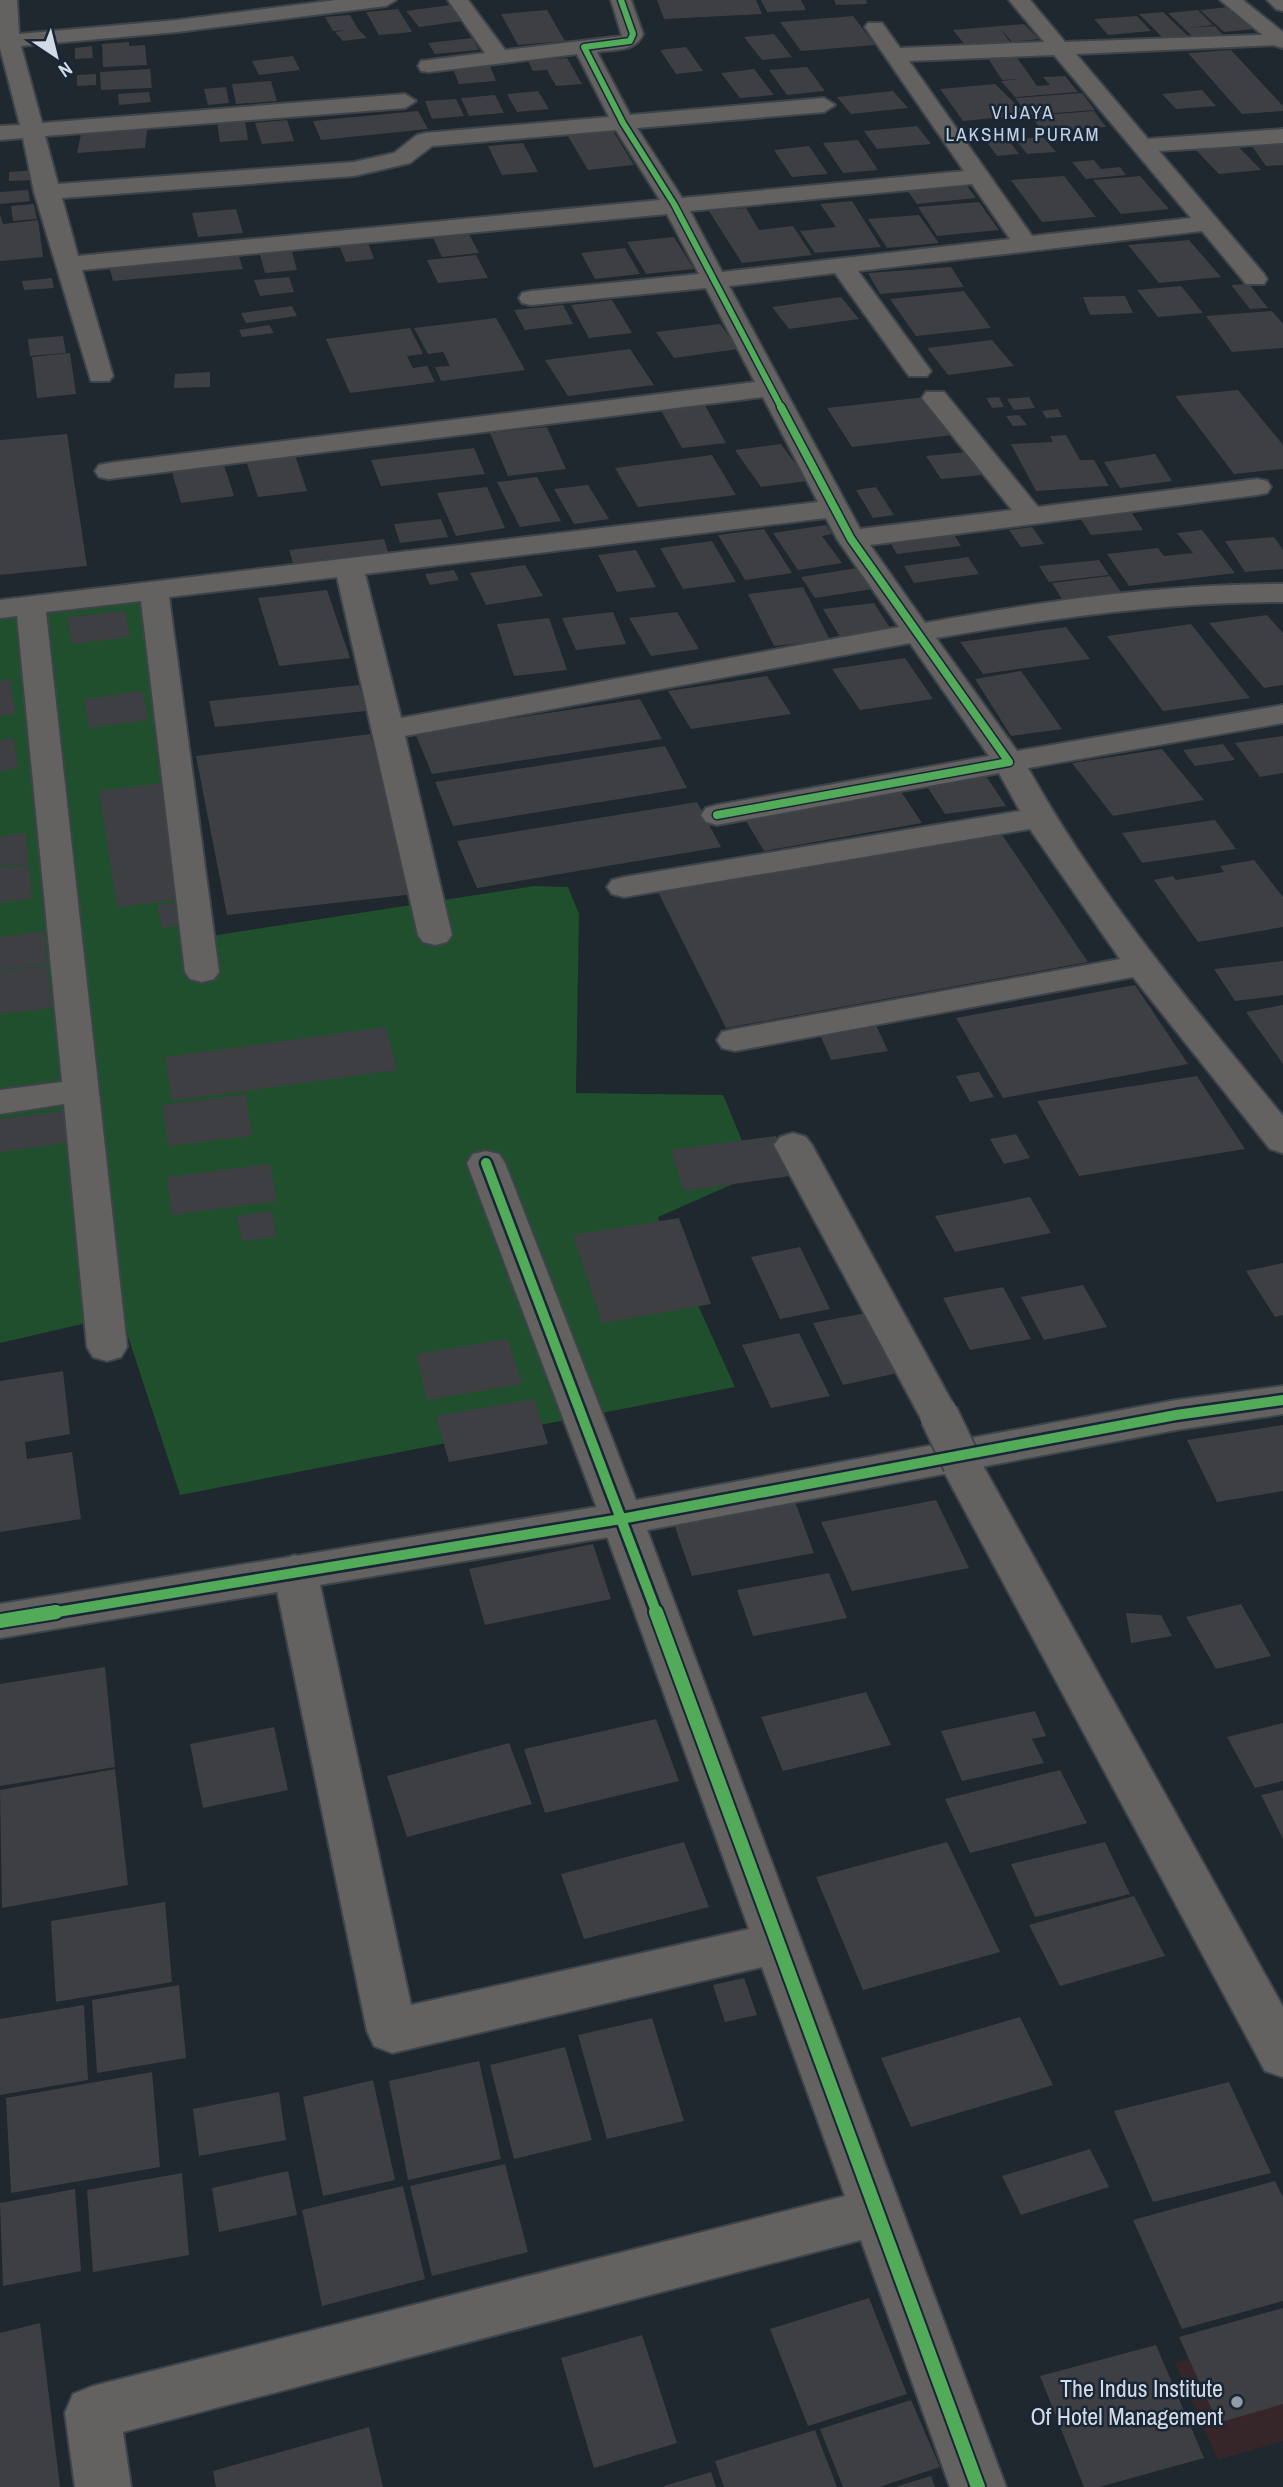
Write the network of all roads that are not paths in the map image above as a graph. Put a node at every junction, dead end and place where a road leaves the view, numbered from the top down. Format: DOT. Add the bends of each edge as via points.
graph roads {
  1 [pos="7,0"];
  2 [pos="174,0"];
  3 [pos="386,0"];
  4 [pos="458,0"];
  5 [pos="621,0"];
  6 [pos="1019,0"];
  7 [pos="1230,0"];
  8 [pos="1277,0"];
  9 [pos="1283,5"];
  10 [pos="177,26"];
  11 [pos="875,27"];
  12 [pos="1281,41"];
  13 [pos="4,42"];
  14 [pos="584,47"];
  15 [pos="1061,51"];
  16 [pos="894,55"];
  17 [pos="499,57"];
  18 [pos="429,66"];
  19 [pos="405,102"];
  20 [pos="824,105"];
  21 [pos="624,123"];
  22 [pos="33,131"];
  23 [pos="0,133"];
  24 [pos="1283,136"];
  25 [pos="1140,146"];
  26 [pos="976,177"];
  27 [pos="46,192"];
  28 [pos="674,204"];
  29 [pos="1208,223"];
  30 [pos="1025,243"];
  31 [pos="68,264"];
  32 [pos="841,265"];
  33 [pos="1255,279"];
  34 [pos="714,280"];
  35 [pos="531,298"];
  36 [pos="918,372"];
  37 [pos="100,376"];
  38 [pos="771,388"];
  39 [pos="935,398"];
  40 [pos="109,471"];
  41 [pos="1257,487"];
  42 [pos="836,508"];
  43 [pos="1031,516"];
  44 [pos="851,539"];
  45 [pos="349,568"];
  46 [pos="154,591"];
  47 [pos="1283,593"];
  48 [pos="16,607"];
  49 [pos="917,633"];
  50 [pos="1283,714"];
  51 [pos="387,730"];
  52 [pos="1009,762"];
  53 [pos="717,815"];
  54 [pos="1037,818"];
  55 [pos="624,887"];
  56 [pos="435,935"];
  57 [pos="1143,965"];
  58 [pos="202,972"];
  59 [pos="735,1040"];
  60 [pos="82,1090"];
  61 [pos="0,1102"];
  62 [pos="1283,1141"];
  63 [pos="793,1145"];
  64 [pos="486,1163"];
  65 [pos="107,1347"];
  66 [pos="1283,1400"];
  67 [pos="952,1444"];
  68 [pos="619,1511"];
  69 [pos="295,1571"];
  70 [pos="0,1621"];
  71 [pos="779,1943"];
  72 [pos="1283,2055"];
  73 [pos="877,2212"];
  74 [pos="103,2487"];
  75 [pos="978,2487"];
  1 -- 13 [label="street"];
  2 -- 10 [label="street"];
  3 -- 10 [label="street"];
  4 -- 17 [label="street"];
  5 -- 14 [label="street" via="633,34 630,41"];
  6 -- 15 [label="street"];
  7 -- 12 [label="street"];
  8 -- 9 [label="street"];
  10 -- 13 [label="street"];
  11 -- 16 [label="street"];
  12 -- 15 [label="street"];
  13 -- 22 [label="street"];
  14 -- 17 [label="street"];
  14 -- 21 [label="street"];
  15 -- 16 [label="street"];
  15 -- 25 [label="street"];
  16 -- 26 [label="street"];
  17 -- 18 [label="street"];
  19 -- 22 [label="street"];
  20 -- 21 [label="street"];
  21 -- 27 [label="street" via="425,140 415,153 399,161 354,169"];
  21 -- 28 [label="street"];
  22 -- 23 [label="street"];
  22 -- 27 [label="street"];
  24 -- 25 [label="street"];
  25 -- 29 [label="street"];
  26 -- 28 [label="street"];
  26 -- 30 [label="street"];
  27 -- 31 [label="street"];
  28 -- 31 [label="street"];
  28 -- 34 [label="street"];
  29 -- 30 [label="street"];
  29 -- 33 [label="street"];
  30 -- 32 [label="street"];
  31 -- 37 [label="street"];
  32 -- 34 [label="street"];
  32 -- 36 [label="street"];
  34 -- 35 [label="street"];
  34 -- 38 [label="street"];
  38 -- 40 [label="street"];
  38 -- 42 [label="street"];
  39 -- 43 [label="street"];
  41 -- 43 [label="street"];
  42 -- 44 [label="street"];
  42 -- 45 [label="street"];
  43 -- 44 [label="street"];
  44 -- 49 [label="street"];
  45 -- 46 [label="street"];
  45 -- 51 [label="street"];
  46 -- 48 [label="street"];
  46 -- 58 [label="street"];
  47 -- 49 [label="street" via="1121,600"];
  48 -- 60 [label="street"];
  49 -- 51 [label="street"];
  49 -- 52 [label="street"];
  50 -- 52 [label="street"];
  51 -- 56 [label="street"];
  52 -- 53 [label="street"];
  52 -- 54 [label="street"];
  54 -- 55 [label="street"];
  54 -- 57 [label="street"];
  57 -- 59 [label="street"];
  57 -- 62 [label="street"];
  60 -- 61 [label="street"];
  60 -- 65 [label="street"];
  63 -- 67 [label="street"];
  64 -- 68 [label="street"];
  66 -- 67 [label="street"];
  67 -- 68 [label="street"];
  67 -- 72 [label="street"];
  68 -- 69 [label="street"];
  68 -- 71 [label="street"];
  69 -- 70 [label="street"];
  69 -- 71 [label="street" via="392,2031"];
  71 -- 73 [label="street"];
  73 -- 74 [label="street" via="93,2413"];
  73 -- 75 [label="street"];
}
